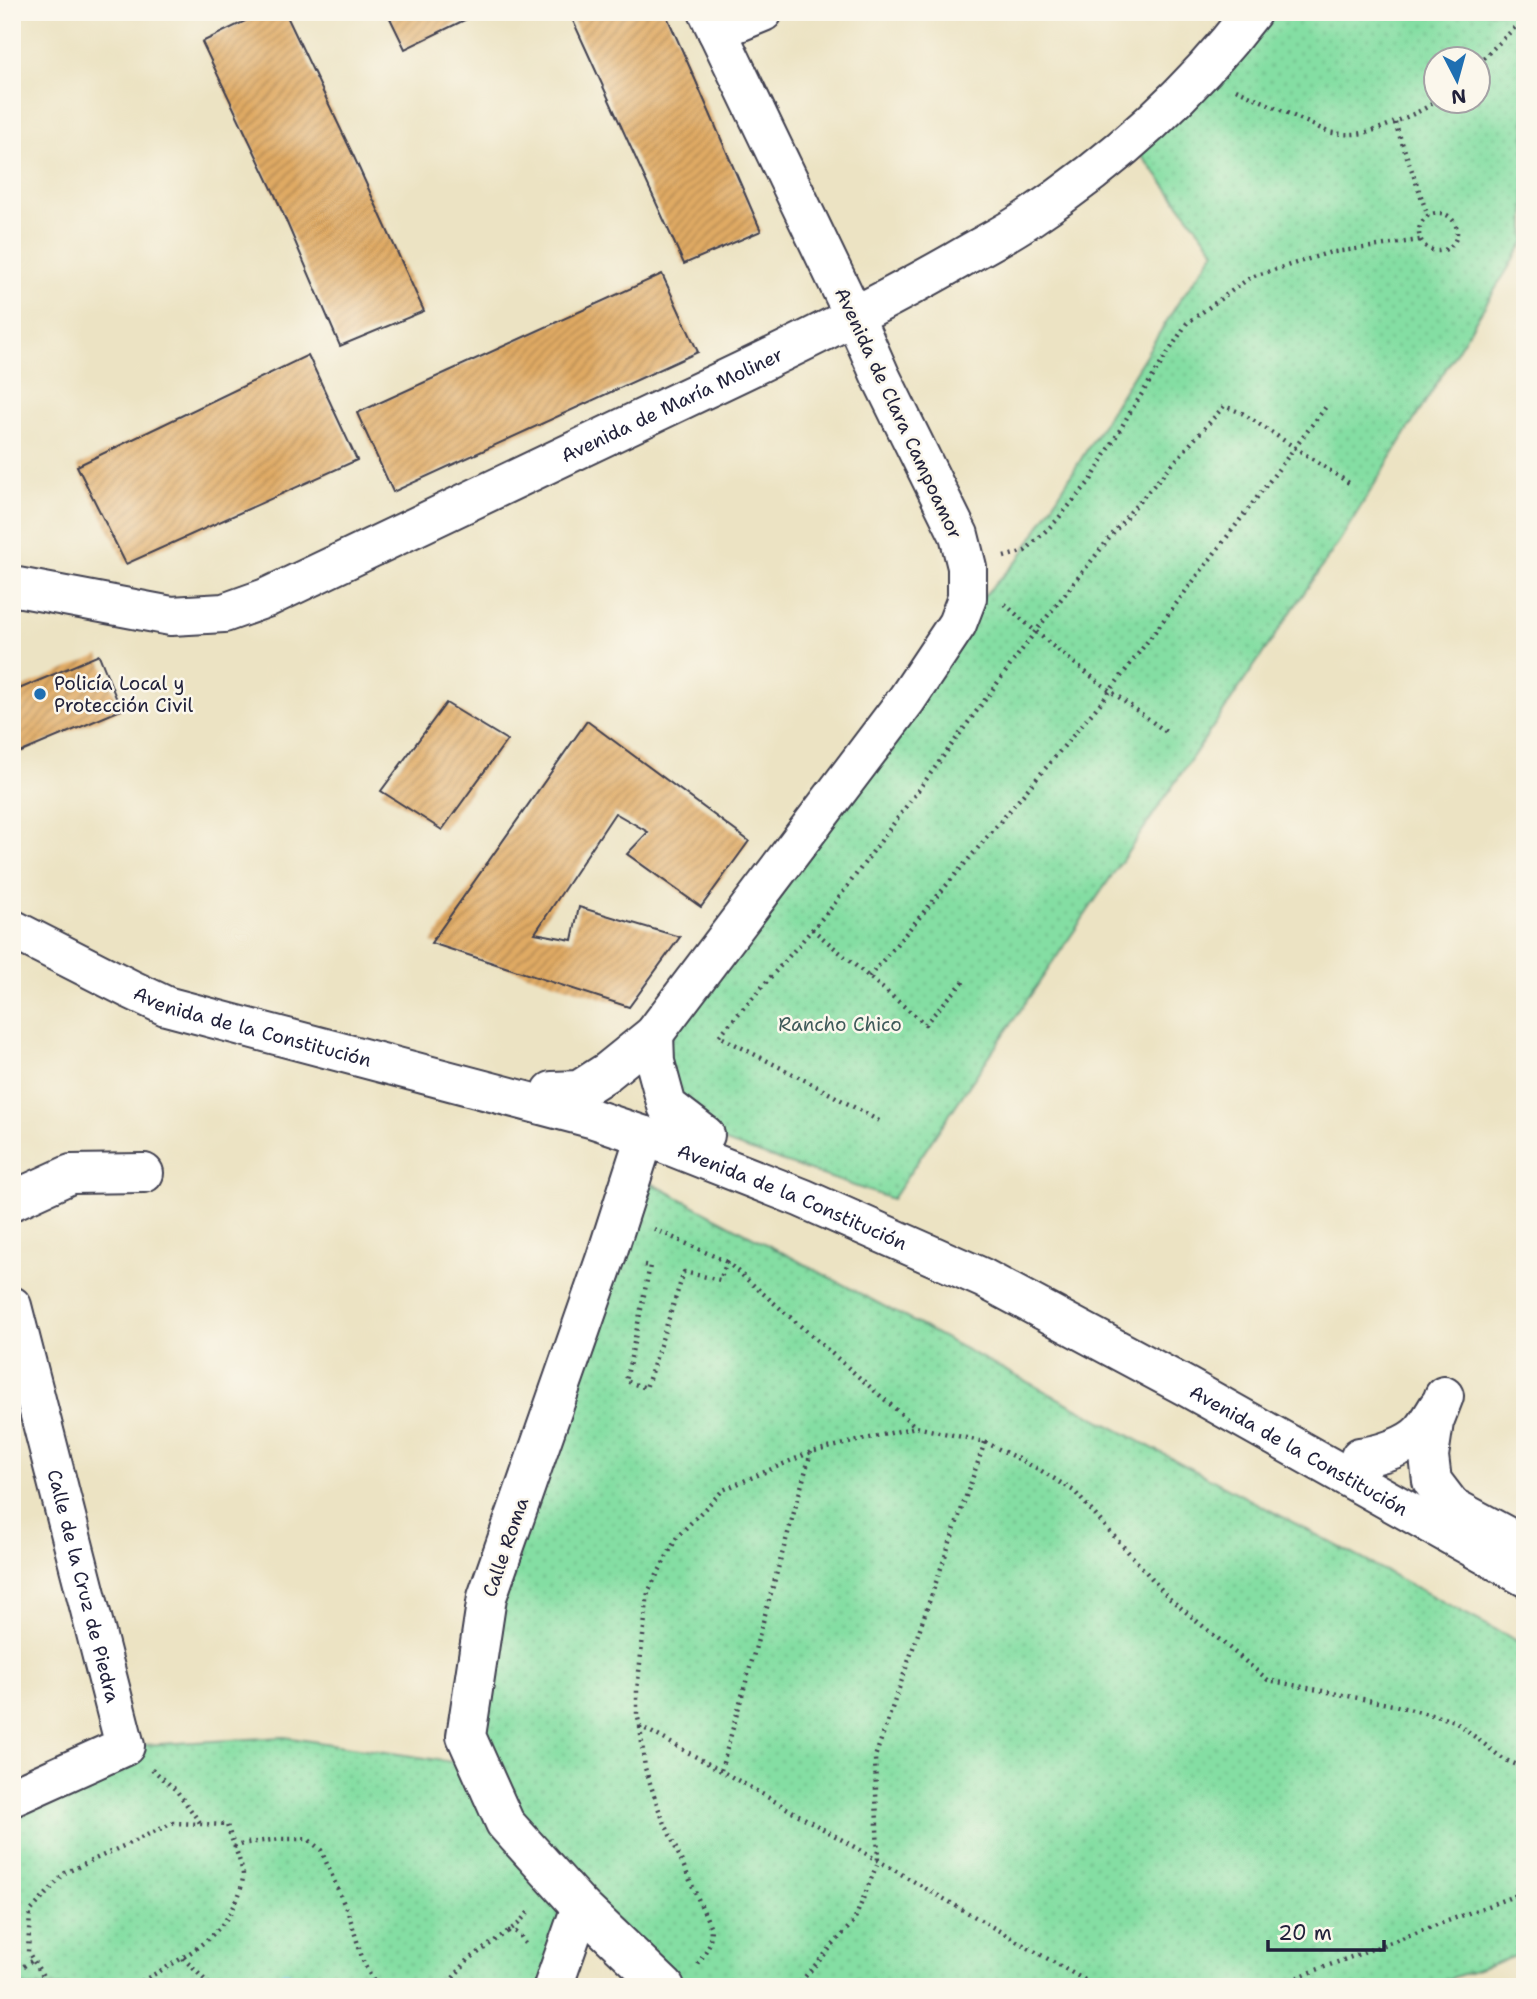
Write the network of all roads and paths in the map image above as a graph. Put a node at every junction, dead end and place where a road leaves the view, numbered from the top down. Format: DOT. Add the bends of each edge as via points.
graph roads {
  1 [pos="764,12"];
  2 [pos="1252,12"];
  3 [pos="1525,18"];
  4 [pos="713,22"];
  5 [pos="1492,50"];
  6 [pos="1201,71"];
  7 [pos="1422,110"];
  8 [pos="1395,123"];
  9 [pos="1428,216"];
  10 [pos="1420,240"];
  11 [pos="853,316"];
  12 [pos="1328,404"];
  13 [pos="1297,448"];
  14 [pos="1349,483"];
  15 [pos="967,567"];
  16 [pos="12,586"];
  17 [pos="1035,632"];
  18 [pos="1110,690"];
  19 [pos="1169,734"];
  20 [pos="12,929"];
  21 [pos="812,929"];
  22 [pos="869,977"];
  23 [pos="965,980"];
  24 [pos="130,989"];
  25 [pos="654,1034"];
  26 [pos="552,1091"];
  27 [pos="878,1121"];
  28 [pos="705,1135"];
  29 [pos="645,1136"];
  30 [pos="144,1173"];
  31 [pos="12,1201"];
  32 [pos="620,1213"];
  33 [pos="606,1257"];
  34 [pos="727,1262"];
  35 [pos="12,1306"];
  36 [pos="916,1427"];
  37 [pos="985,1442"];
  38 [pos="811,1452"];
  39 [pos="1360,1457"];
  40 [pos="1451,1506"];
  41 [pos="1525,1546"];
  42 [pos="1525,1577"];
  43 [pos="640,1726"];
  44 [pos="125,1746"];
  45 [pos="1525,1768"];
  46 [pos="721,1770"];
  47 [pos="12,1797"];
  48 [pos="201,1824"];
  49 [pos="234,1847"];
  50 [pos="878,1862"];
  51 [pos="1525,1892"];
  52 [pos="582,1907"];
  53 [pos="523,1952"];
  54 [pos="183,1958"];
  55 [pos="33,1960"];
  56 [pos="12,1974"];
  57 [pos="678,1981"];
  58 [pos="50,1987"];
  59 [pos="131,1987"];
  60 [pos="212,1987"];
  61 [pos="377,1987"];
  62 [pos="443,1987"];
  63 [pos="553,1987"];
  64 [pos="796,1987"];
  65 [pos="1097,1987"];
  66 [pos="1271,1987"];
  1 -- 4 [label="street"];
  2 -- 6 [label="street, Avenida de María Moliner"];
  3 -- 5 [label="path"];
  4 -- 11 [label="street, Avenida de Clara Campoamor"];
  6 -- 8 [label="path" via="1328,132 1366,133"];
  6 -- 11 [label="street, Avenida de María Moliner" via="1130,143 1024,222"];
  7 -- 8 [label="path"];
  8 -- 9 [label="path"];
  9 -- 10 [label="path" via="1420,224"];
  9 -- 10 [label="path" via="1447,215 1456,225 1456,237 1448,248 1436,251"];
  10 -- 15 [label="path" via="1328,253 1251,277 1187,323 1091,480 1056,521 1025,551"];
  11 -- 15 [label="street, Avenida de Clara Campoamor" via="960,535"];
  11 -- 16 [label="street, Avenida de María Moliner" via="266,598 225,612 171,616"];
  12 -- 13 [label="path"];
  13 -- 14 [label="path"];
  13 -- 17 [label="path" via="1224,406 1131,511"];
  13 -- 18 [label="path"];
  15 -- 17 [label="path"];
  15 -- 25 [label="street, Avenida de Clara Campoamor" via="967,598 957,624 907,699"];
  17 -- 18 [label="path"];
  17 -- 21 [label="path"];
  18 -- 19 [label="path"];
  18 -- 22 [label="path"];
  20 -- 24 [label="street, Avenida de la Constitución"];
  21 -- 22 [label="path"];
  21 -- 27 [label="path" via="719,1037"];
  22 -- 23 [label="path" via="925,1024"];
  24 -- 26 [label="street" via="223,995"];
  24 -- 29 [label="street, Avenida de la Constitución" via="166,1006"];
  25 -- 26 [label="street, Avenida de Clara Campoamor" via="579,1090"];
  25 -- 28 [label="street" via="655,1062 667,1107"];
  26 -- 28 [label="street"];
  28 -- 39 [label="street" via="1071,1298"];
  29 -- 32 [label="street, Calle Roma"];
  29 -- 42 [label="street, Avenida de la Constitución" via="802,1198 983,1278"];
  30 -- 31 [label="street" via="71,1174"];
  32 -- 33 [label="street, Calle Roma"];
  32 -- 34 [label="path"];
  33 -- 34 [label="path" via="650,1266 626,1381 646,1388 684,1272 720,1280"];
  33 -- 52 [label="street, Calle Roma" via="487,1597 466,1736 505,1822"];
  34 -- 36 [label="path"];
  35 -- 44 [label="street, Calle de la Cruz de Piedra"];
  36 -- 37 [label="path"];
  36 -- 38 [label="path"];
  37 -- 45 [label="path" via="1074,1490 1169,1598 1268,1680 1455,1721 1503,1759"];
  37 -- 50 [label="path" via="875,1757"];
  38 -- 43 [label="path" via="723,1490 677,1538 648,1592 636,1690"];
  38 -- 46 [label="path"];
  39 -- 40 [label="street"];
  39 -- 40 [label="street" via="1399,1447 1421,1433 1444,1396 1434,1422 1430,1456 1432,1481"];
  40 -- 41 [label="street"];
  43 -- 46 [label="path"];
  43 -- 57 [label="path" via="645,1769 659,1810 711,1928 710,1944"];
  44 -- 47 [label="street"];
  44 -- 48 [label="path" via="176,1790"];
  46 -- 50 [label="path"];
  48 -- 49 [label="path" via="227,1825"];
  48 -- 55 [label="path" via="173,1823 65,1873 30,1912 28,1952"];
  49 -- 54 [label="path" via="244,1874 233,1908 206,1942"];
  49 -- 61 [label="path" via="308,1839 321,1850"];
  50 -- 64 [label="path" via="854,1921"];
  50 -- 65 [label="path"];
  51 -- 66 [label="path"];
  52 -- 57 [label="street, Calle Roma"];
  52 -- 63 [label="street"];
  53 -- 62 [label="path" via="521,1934 504,1932"];
  54 -- 59 [label="path"];
  54 -- 60 [label="path"];
  55 -- 56 [label="path"];
  55 -- 58 [label="path"];
}
